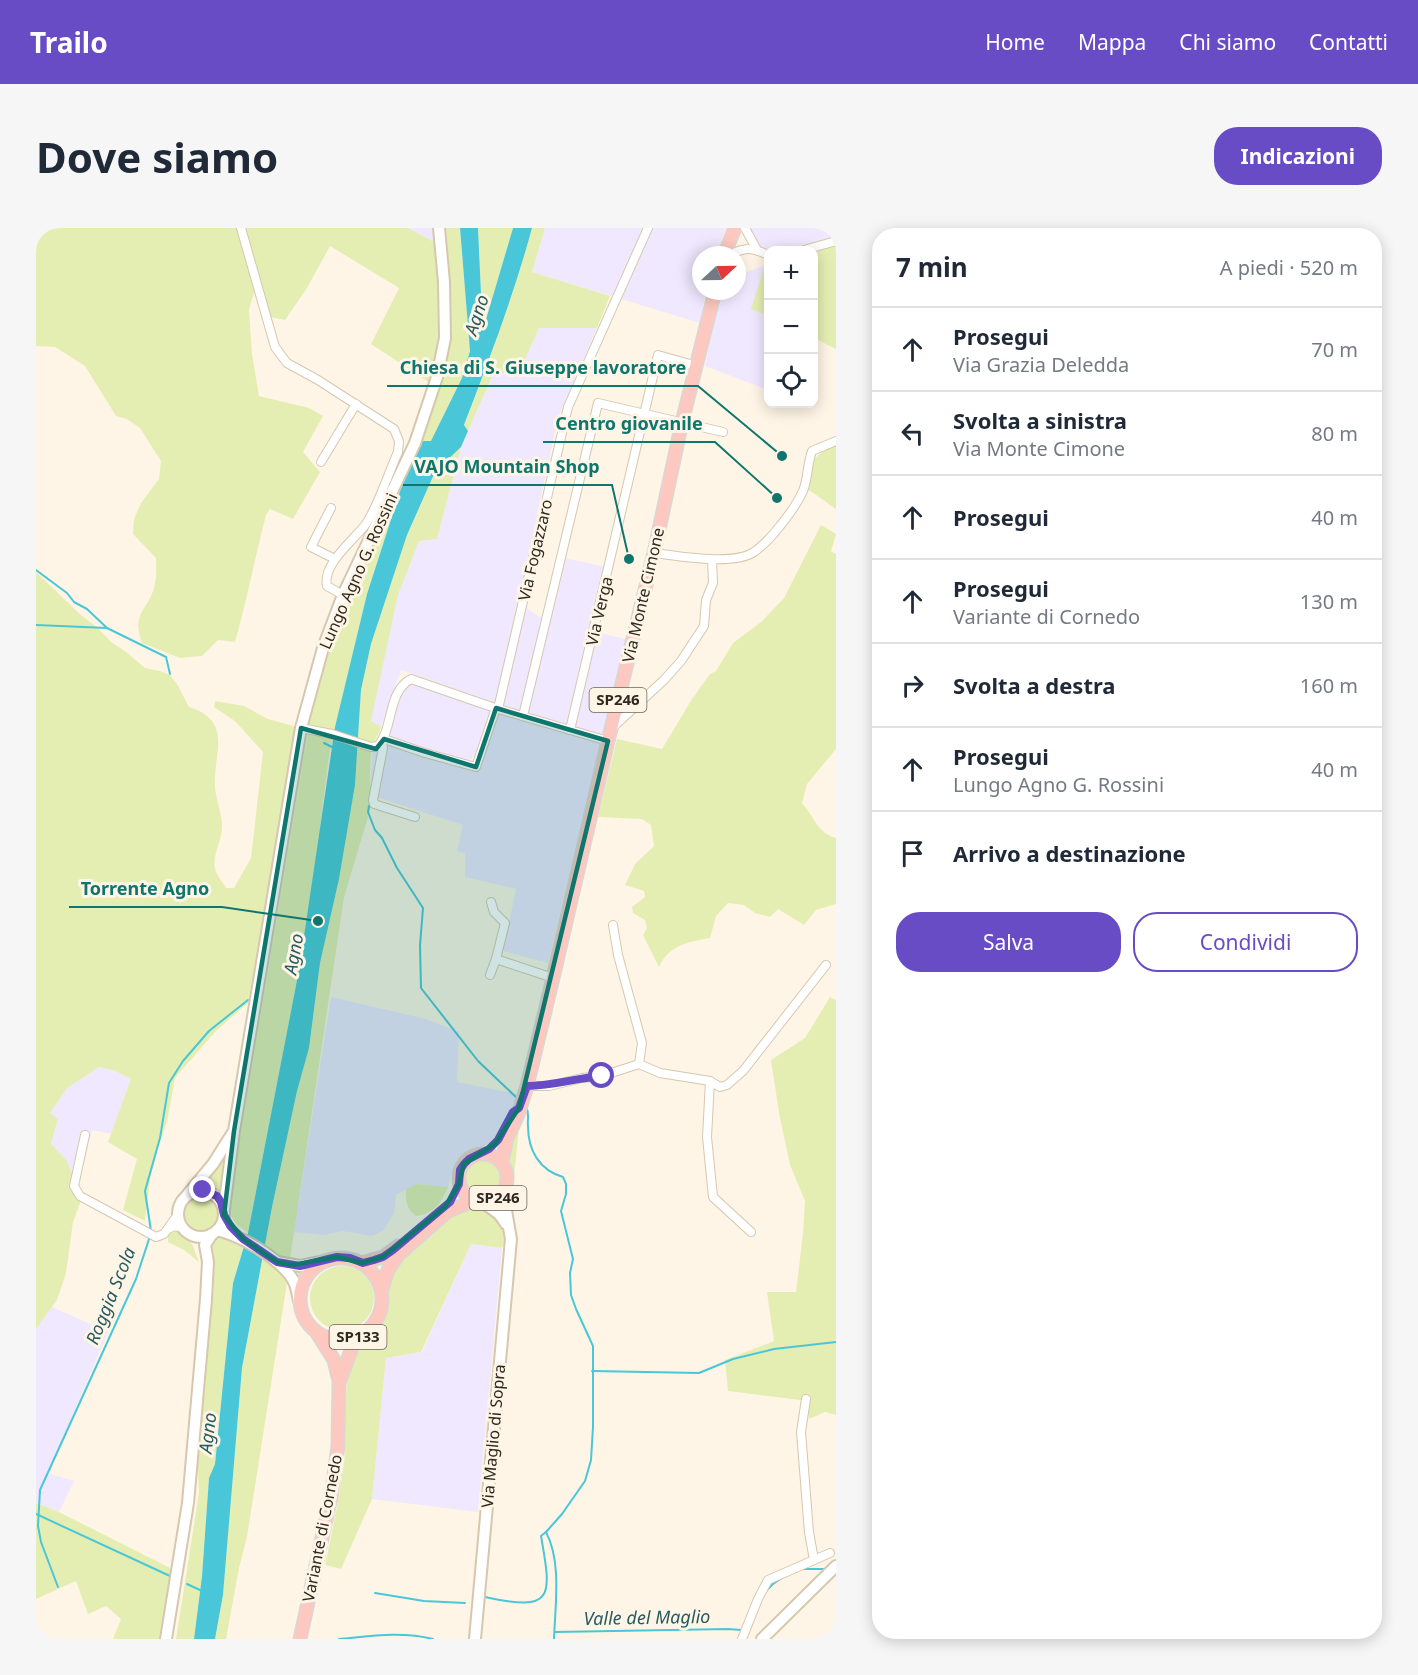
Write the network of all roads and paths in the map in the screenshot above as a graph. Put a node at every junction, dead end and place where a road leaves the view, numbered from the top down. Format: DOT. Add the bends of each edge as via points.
graph roads {
  1 [pos="241,228"];
  2 [pos="440,228"];
  3 [pos="648,228"];
  4 [pos="739,232"];
  5 [pos="836,241"];
  6 [pos="730,246"];
  7 [pos="818,246"];
  8 [pos="746,248"];
  9 [pos="756,250"];
  10 [pos="764,253"];
  11 [pos="713,300"];
  12 [pos="697,366"];
  13 [pos="356,404"];
  14 [pos="646,413"];
  15 [pos="682,422"];
  16 [pos="723,432"];
  17 [pos="836,441"];
  18 [pos="321,462"];
  19 [pos="331,508"];
  20 [pos="654,554"];
  21 [pos="712,559"];
  22 [pos="335,560"];
  23 [pos="343,595"];
  24 [pos="497,708"];
  25 [pos="523,716"];
  26 [pos="301,728"];
  27 [pos="570,730"];
  28 [pos="609,736"];
  29 [pos="383,740"];
  30 [pos="416,817"];
  31 [pos="491,902"];
  32 [pos="613,925"];
  33 [pos="496,959"];
  34 [pos="826,965"];
  35 [pos="490,975"];
  36 [pos="553,978"];
  37 [pos="639,1064"];
  38 [pos="710,1081"];
  39 [pos="527,1086"];
  40 [pos="519,1108"];
  41 [pos="234,1131"];
  42 [pos="85,1135"];
  43 [pos="482,1154"];
  44 [pos="502,1162"];
  45 [pos="459,1184"];
  46 [pos="503,1193"];
  47 [pos="188,1194"];
  48 [pos="479,1202"];
  49 [pos="224,1212"];
  50 [pos="178,1215"];
  51 [pos="183,1228"];
  52 [pos="168,1229"];
  53 [pos="231,1230"];
  54 [pos="214,1232"];
  55 [pos="751,1232"];
  56 [pos="511,1233"];
  57 [pos="192,1235"];
  58 [pos="324,1261"];
  59 [pos="277,1262"];
  60 [pos="363,1263"];
  61 [pos="207,1273"];
  62 [pos="382,1291"];
  63 [pos="299,1301"];
  64 [pos="317,1333"];
  65 [pos="360,1336"];
  66 [pos="339,1381"];
  67 [pos="806,1399"];
  68 [pos="830,1552"];
  69 [pos="814,1560"];
  70 [pos="836,1566"];
  71 [pos="766,1638"];
  72 [pos="166,1639"];
  73 [pos="300,1639"];
  74 [pos="475,1639"];
  75 [pos="742,1639"];
  1 -- 13 [label="street" via="275,347 287,363"];
  2 -- 23 [label="main road, Lungo Agno G. Rossini" via="445,338 437,377 415,443"];
  3 -- 24 [label="street, Via Fogazzaro" via="568,407"];
  4 -- 6 [label="main road"];
  4 -- 9 [label="street"];
  5 -- 7 [label="street"];
  8 -- 9 [label="street"];
  9 -- 10 [label="street"];
  11 -- 12 [label="main road, Via Monte Cimone / SP246"];
  12 -- 14 [label="street, Via Verga" via="658,355"];
  12 -- 15 [label="main road, Via Monte Cimone / SP246"];
  13 -- 18 [label="street"];
  13 -- 22 [label="street" via="394,429 398,452 367,523"];
  14 -- 15 [label="street"];
  14 -- 25 [label="street, Via Fogazzaro" via="598,403"];
  14 -- 27 [label="street, Via Verga"];
  15 -- 16 [label="street"];
  15 -- 20 [label="main road, Via Monte Cimone / SP246"];
  17 -- 21 [label="street" via="812,452 799,501 765,542 743,556"];
  19 -- 22 [label="street" via="311,547"];
  20 -- 21 [label="street"];
  20 -- 28 [label="main road, Via Monte Cimone / SP246"];
  21 -- 28 [label="street" via="713,583 706,600 704,626 681,661"];
  22 -- 23 [label="street" via="326,581 329,588"];
  23 -- 26 [label="main road, Lungo Agno G. Rossini" via="323,648"];
  24 -- 25 [label="street"];
  24 -- 29 [label="street, Via Fogazzaro" via="476,767"];
  24 -- 29 [label="street" via="411,679 398,689"];
  25 -- 27 [label="street"];
  26 -- 29 [label="street" via="371,747"];
  26 -- 41 [label="main road, Lungo Agno G. Rossini"];
  27 -- 28 [label="street"];
  28 -- 36 [label="main road, Via Monte Cimone / SP246"];
  29 -- 30 [label="street" via="374,804"];
  31 -- 33 [label="street" via="494,912 505,923"];
  32 -- 37 [label="street" via="642,1043"];
  33 -- 35 [label="street"];
  33 -- 36 [label="street"];
  34 -- 38 [label="street" via="743,1071 727,1085 720,1087"];
  36 -- 39 [label="main road, Via Monte Cimone / SP246"];
  37 -- 38 [label="street"];
  37 -- 39 [label="street" via="602,1076"];
  38 -- 55 [label="street" via="707,1137 713,1197"];
  39 -- 40 [label="main road, Via Monte Cimone / SP246"];
  40 -- 43 [label="main road, Via Monte Cimone / SP246" via="498,1140"];
  40 -- 44 [label="main road, Via Monte Cimone / SP246"];
  41 -- 47 [label="main road, Lungo Agno G. Rossini"];
  41 -- 49 [label="main road, Lungo Agno G. Rossini"];
  42 -- 52 [label="street" via="74,1186 80,1196 156,1237"];
  43 -- 44 [label="main road, SP246"];
  43 -- 45 [label="main road, SP246" via="464,1164"];
  44 -- 46 [label="main road, SP246" via="508,1179"];
  45 -- 48 [label="main road, SP246" via="467,1197"];
  45 -- 60 [label="main road" via="445,1207 393,1250"];
  46 -- 48 [label="main road, SP246" via="491,1202"];
  46 -- 56 [label="main road, Via Maglio di Sopra"];
  47 -- 49 [label="main road" via="210,1192 217,1196"];
  47 -- 50 [label="main road, Lungo Agno G. Rossini"];
  48 -- 56 [label="main road" via="499,1214"];
  48 -- 62 [label="main road, SP133" via="448,1211 399,1254 384,1278"];
  49 -- 53 [label="main road"];
  49 -- 54 [label="main road, Lungo Agno G. Rossini"];
  50 -- 51 [label="main road"];
  50 -- 52 [label="street"];
  51 -- 52 [label="street"];
  51 -- 57 [label="main road"];
  53 -- 54 [label="main road"];
  53 -- 59 [label="main road"];
  54 -- 57 [label="main road"];
  54 -- 61 [label="main road, Lungo Agno G. Rossini" via="205,1245"];
  56 -- 74 [label="main road, Via Maglio di Sopra"];
  57 -- 61 [label="main road, Lungo Agno G. Rossini"];
  58 -- 59 [label="main road" via="300,1266"];
  58 -- 60 [label="main road" via="337,1257"];
  58 -- 63 [label="main road" via="306,1277"];
  59 -- 63 [label="main road" via="290,1275"];
  60 -- 62 [label="main road"];
  61 -- 72 [label="main road, Lungo Agno G. Rossini" via="189,1503"];
  62 -- 65 [label="main road, SP133" via="379,1317"];
  63 -- 64 [label="main road, SP133" via="308,1324"];
  64 -- 65 [label="main road, SP133" via="338,1341"];
  64 -- 66 [label="main road, SP133" via="334,1360"];
  65 -- 66 [label="main road, SP133"];
  66 -- 73 [label="main road, Variante di Cornedo / SP133" via="338,1446 331,1497"];
  67 -- 69 [label="street" via="801,1432"];
  68 -- 69 [label="street"];
  69 -- 75 [label="street" via="768,1580"];
  70 -- 71 [label="main road"];
}
